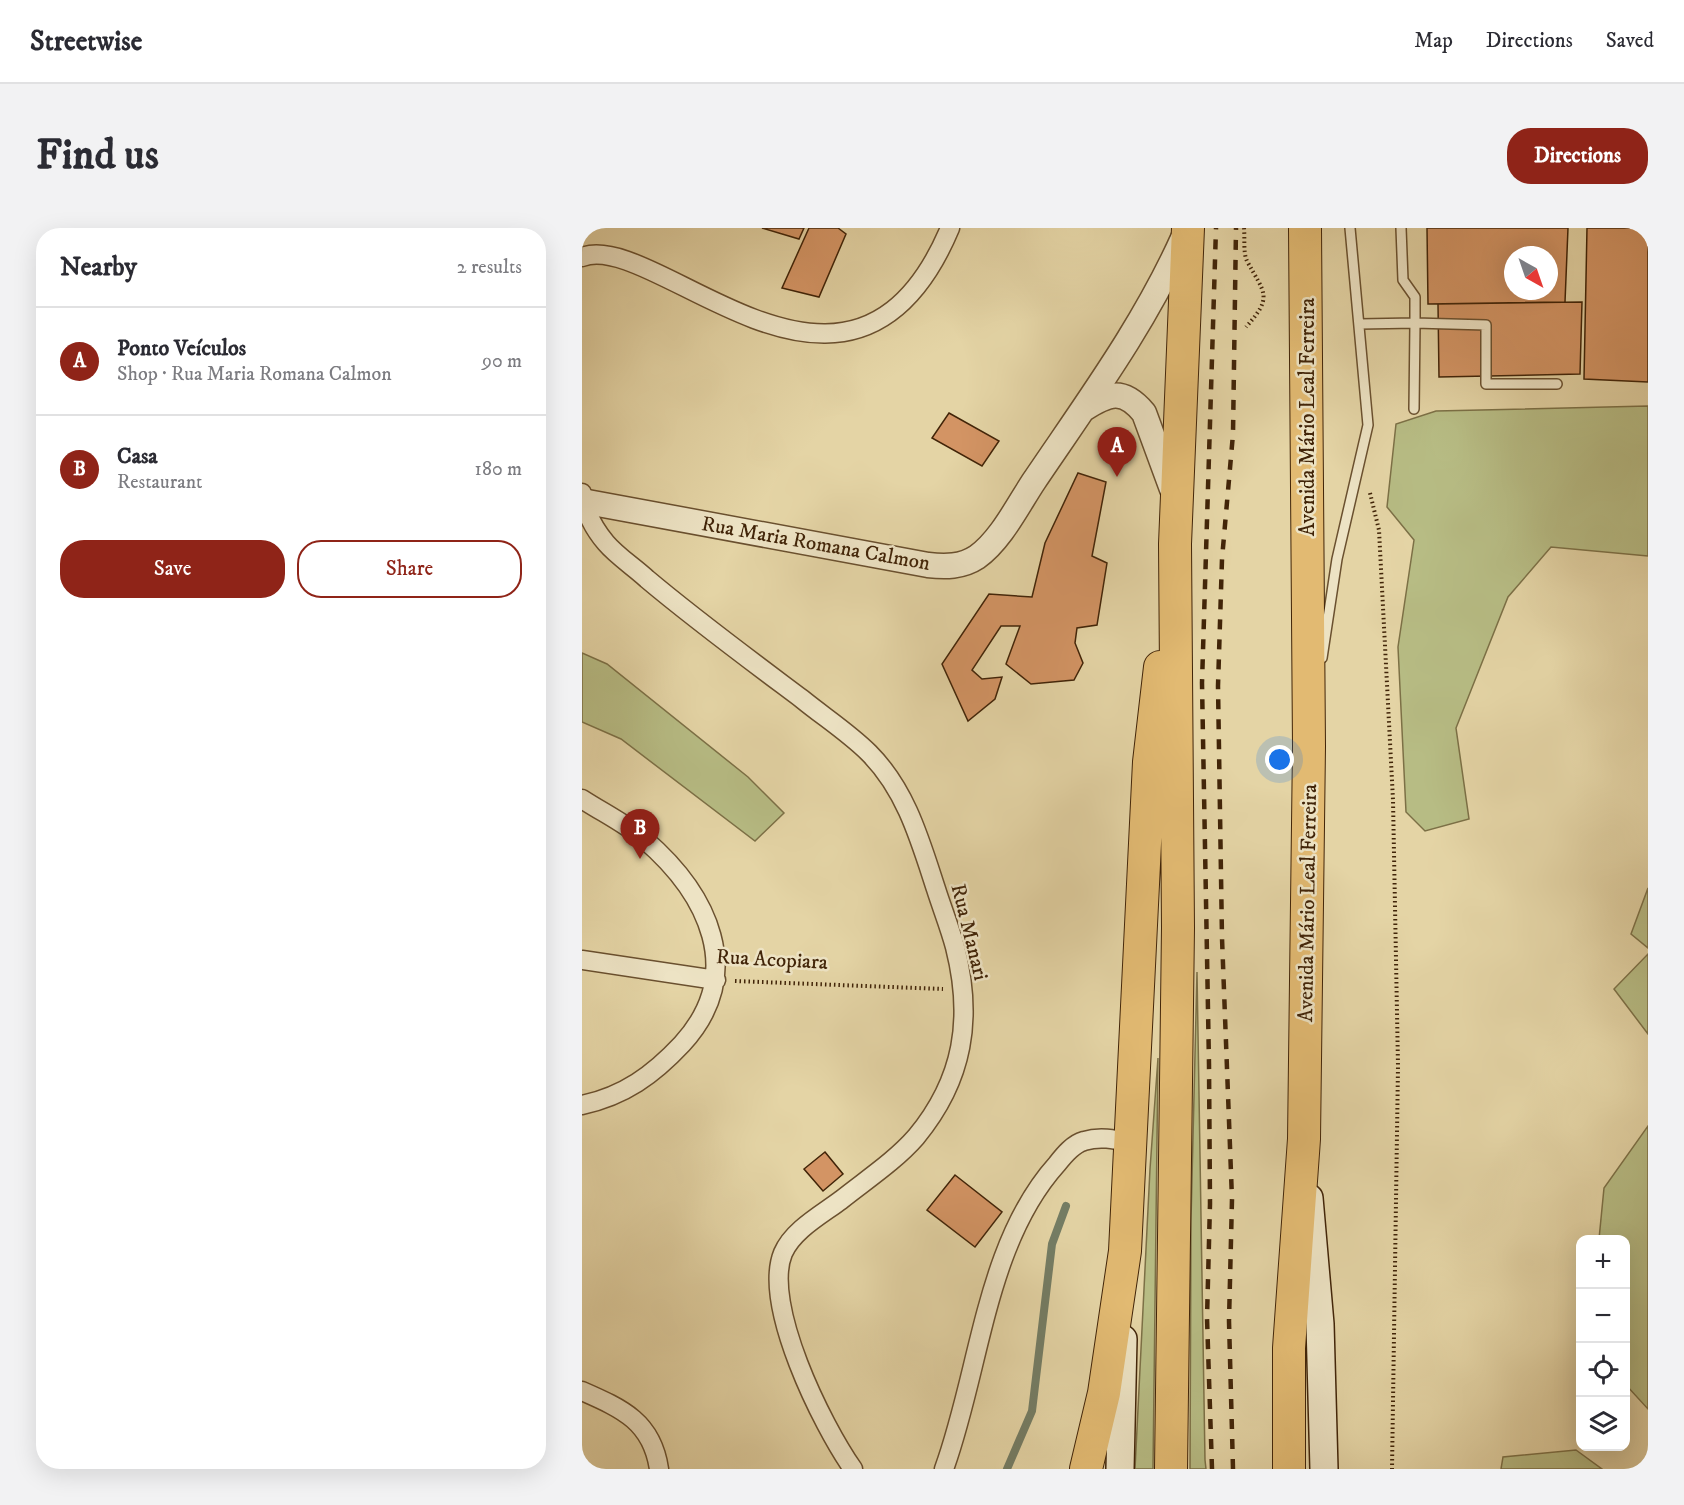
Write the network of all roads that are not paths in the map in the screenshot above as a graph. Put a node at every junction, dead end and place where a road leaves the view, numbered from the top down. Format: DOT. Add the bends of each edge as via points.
graph roads {
  1 [pos="950,228"];
  2 [pos="1188,228"];
  3 [pos="1305,228"];
  4 [pos="1350,228"];
  5 [pos="1401,228"];
  6 [pos="605,239"];
  7 [pos="582,257"];
  8 [pos="799,312"];
  9 [pos="1415,323"];
  10 [pos="1360,324"];
  11 [pos="1557,384"];
  12 [pos="1414,409"];
  13 [pos="1082,411"];
  14 [pos="582,499"];
  15 [pos="1176,500"];
  16 [pos="1175,544"];
  17 [pos="1322,664"];
  18 [pos="1320,676"];
  19 [pos="1309,746"];
  20 [pos="582,800"];
  21 [pos="582,960"];
  22 [pos="716,980"];
  23 [pos="582,1105"];
  24 [pos="1304,1139"];
  25 [pos="1129,1143"];
  26 [pos="1125,1251"];
  27 [pos="582,1390"];
  28 [pos="659,1469"];
  29 [pos="853,1469"];
  30 [pos="944,1469"];
  31 [pos="1086,1469"];
  32 [pos="1120,1469"];
  33 [pos="1172,1469"];
  34 [pos="1289,1469"];
  35 [pos="1324,1469"];
  1 -- 8 [label="street" via="928,272 908,294 887,308 861,319"];
  2 -- 13 [label="street, Rua Maria Romana Calmon" via="1161,288"];
  2 -- 15 [label="highway"];
  3 -- 19 [label="highway, Avenida Mário Leal Ferreira"];
  4 -- 10 [label="lane"];
  5 -- 9 [label="lane" via="1403,280 1415,297"];
  6 -- 7 [label="street"];
  9 -- 10 [label="lane"];
  9 -- 11 [label="lane" via="1486,325 1486,384"];
  9 -- 12 [label="lane"];
  10 -- 17 [label="lane" via="1368,425 1337,559"];
  13 -- 14 [label="street, Rua Maria Romana Calmon" via="992,542 975,558 944,567"];
  13 -- 15 [label="street, Rua Maria Romana Calmon" via="1111,395 1124,396 1136,403 1149,425"];
  14 -- 29 [label="street, Rua Manari" via="606,543 667,596 838,727 887,774 917,829 955,948 965,1024 959,1061 940,1100 916,1136 883,1168 798,1232 784,1250 777,1272 783,1316 809,1386 821,1416"];
  15 -- 16 [label="highway"];
  16 -- 25 [label="highway" via="1149,762"];
  16 -- 33 [label="highway" via="1178,928"];
  18 -- 19 [label="lane"];
  19 -- 24 [label="highway, Avenida Mário Leal Ferreira"];
  20 -- 22 [label="street" via="642,838 691,890 714,946"];
  21 -- 22 [label="street, Rua Acopiara"];
  22 -- 23 [label="street" via="708,1008 692,1034 669,1058 621,1094"];
  24 -- 34 [label="highway, Avenida Mário Leal Ferreira" via="1289,1348"];
  24 -- 35 [label="main road" via="1320,1323"];
  25 -- 26 [label="highway"];
  25 -- 30 [label="street" via="1106,1137 1083,1141 1054,1167 1026,1206 997,1280"];
  26 -- 31 [label="highway" via="1104,1393"];
  26 -- 32 [label="main road"];
  27 -- 28 [label="street" via="631,1416 647,1431 656,1448"];
}
